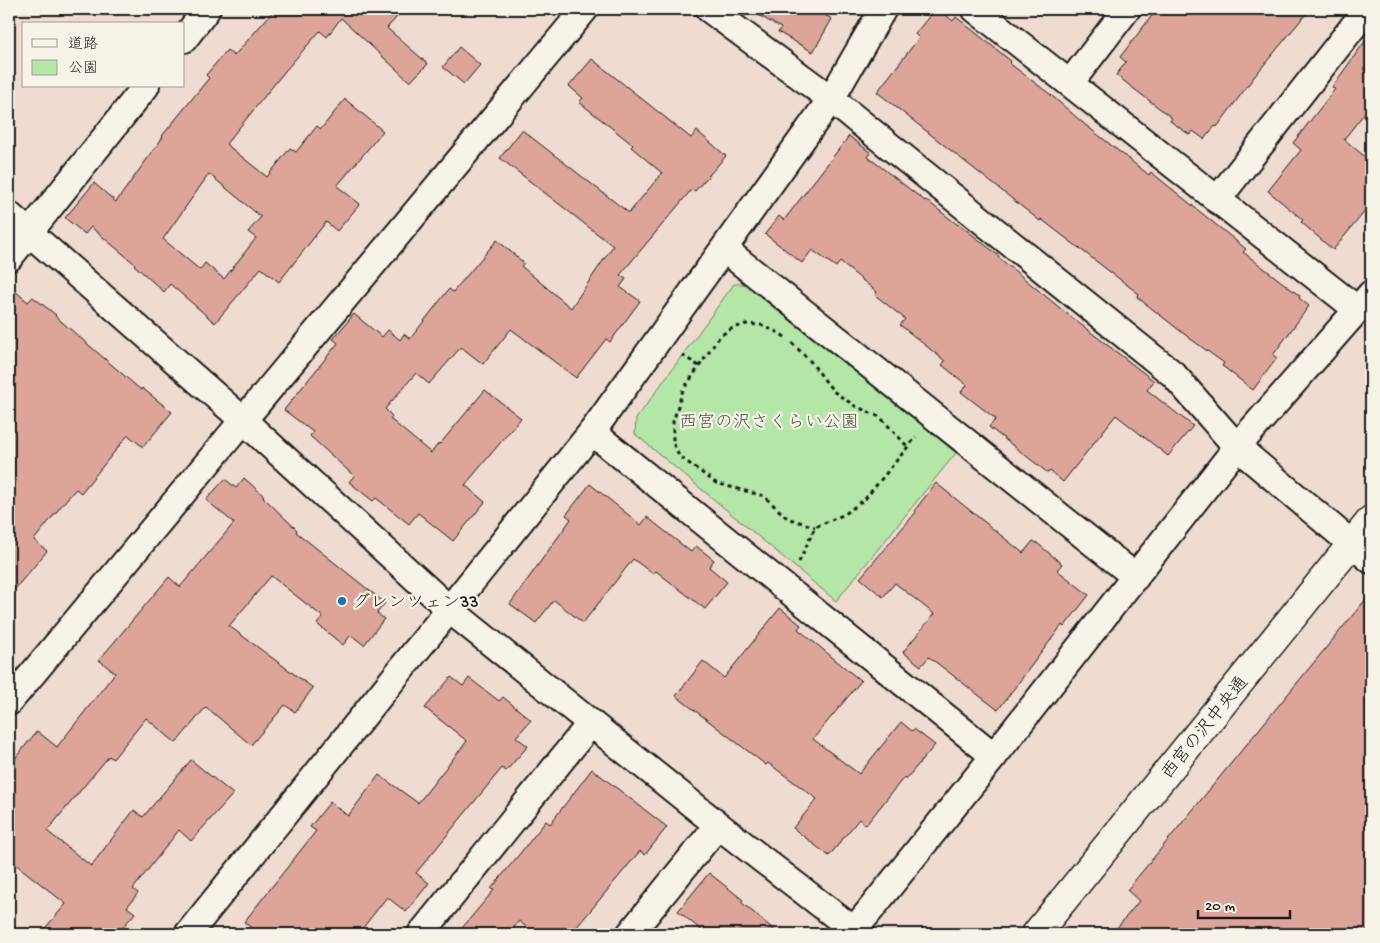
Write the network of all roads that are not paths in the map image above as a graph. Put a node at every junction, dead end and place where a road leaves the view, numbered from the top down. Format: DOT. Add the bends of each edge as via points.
graph roads {
  1 [pos="208,9"];
  2 [pos="585,9"];
  3 [pos="709,9"];
  4 [pos="883,9"];
  5 [pos="975,9"];
  6 [pos="1127,9"];
  7 [pos="1367,9"];
  8 [pos="185,37"];
  9 [pos="1070,83"];
  10 [pos="144,88"];
  11 [pos="831,99"];
  12 [pos="1217,200"];
  13 [pos="9,215"];
  14 [pos="30,232"];
  15 [pos="724,249"];
  16 [pos="9,258"];
  17 [pos="1365,302"];
  18 [pos="243,420"];
  19 [pos="592,432"];
  20 [pos="1237,447"];
  21 [pos="1371,520"];
  22 [pos="1362,552"];
  23 [pos="1136,577"];
  24 [pos="450,610"];
  25 [pos="9,702"];
  26 [pos="591,723"];
  27 [pos="994,756"];
  28 [pos="718,825"];
  29 [pos="855,933"];
  30 [pos="188,934"];
  31 [pos="421,934"];
  32 [pos="630,934"];
  33 [pos="1036,934"];
  1 -- 8 [label="street"];
  2 -- 18 [label="street"];
  3 -- 11 [label="street"];
  4 -- 11 [label="street"];
  5 -- 9 [label="street"];
  6 -- 9 [label="street"];
  7 -- 12 [label="street"];
  9 -- 12 [label="street"];
  10 -- 14 [label="street"];
  11 -- 15 [label="street"];
  11 -- 20 [label="street" via="1173,374"];
  12 -- 17 [label="street"];
  13 -- 14 [label="street"];
  14 -- 16 [label="street"];
  14 -- 18 [label="street"];
  15 -- 19 [label="street"];
  15 -- 23 [label="street"];
  17 -- 20 [label="street"];
  18 -- 24 [label="street"];
  18 -- 25 [label="street"];
  19 -- 24 [label="street"];
  19 -- 27 [label="street"];
  20 -- 22 [label="street"];
  20 -- 23 [label="street"];
  21 -- 22 [label="street, 西宮の沢中央通"];
  22 -- 33 [label="street, 西宮の沢中央通"];
  23 -- 27 [label="street"];
  24 -- 26 [label="street"];
  24 -- 30 [label="street"];
  26 -- 28 [label="street"];
  26 -- 31 [label="street"];
  27 -- 29 [label="street"];
  28 -- 29 [label="street"];
  28 -- 32 [label="street"];
}
